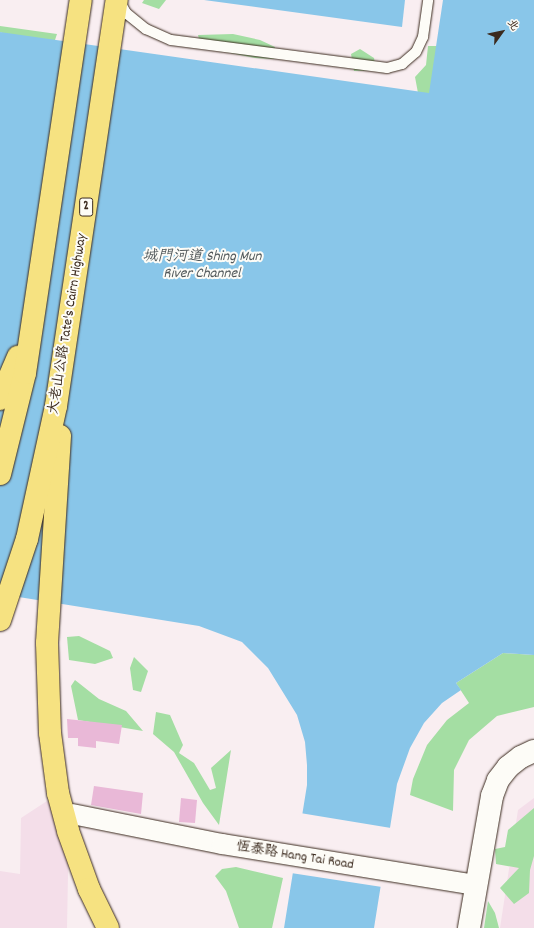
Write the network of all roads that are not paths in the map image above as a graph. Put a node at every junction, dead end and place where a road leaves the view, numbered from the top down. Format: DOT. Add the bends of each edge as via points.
graph roads {
  1 [pos="81,0"];
  2 [pos="118,0"];
  3 [pos="428,0"];
  4 [pos="31,327"];
  5 [pos="62,371"];
  6 [pos="0,399"];
  7 [pos="0,474"];
  8 [pos="0,620"];
  9 [pos="534,751"];
  10 [pos="72,814"];
  11 [pos="476,885"];
  12 [pos="108,928"];
  13 [pos="469,928"];
  1 -- 4 [label="highway"];
  2 -- 3 [label="lane" via="126,13 146,29 171,40 387,68 402,64 416,52 423,37"];
  2 -- 5 [label="highway, 大老山公路 Tate's Cairn Highway / 2"];
  4 -- 6 [label="highway"];
  4 -- 7 [label="highway" via="24,373"];
  5 -- 8 [label="highway, 大老山公路 Tate's Cairn Highway / 2" via="28,532"];
  5 -- 12 [label="highway" via="59,468 47,643 50,732 58,793 68,831"];
  9 -- 11 [label="street" via="508,767 498,780 492,796"];
  10 -- 11 [label="street, 恆泰路 Hang Tai Road" via="278,854"];
  11 -- 13 [label="street"];
}
